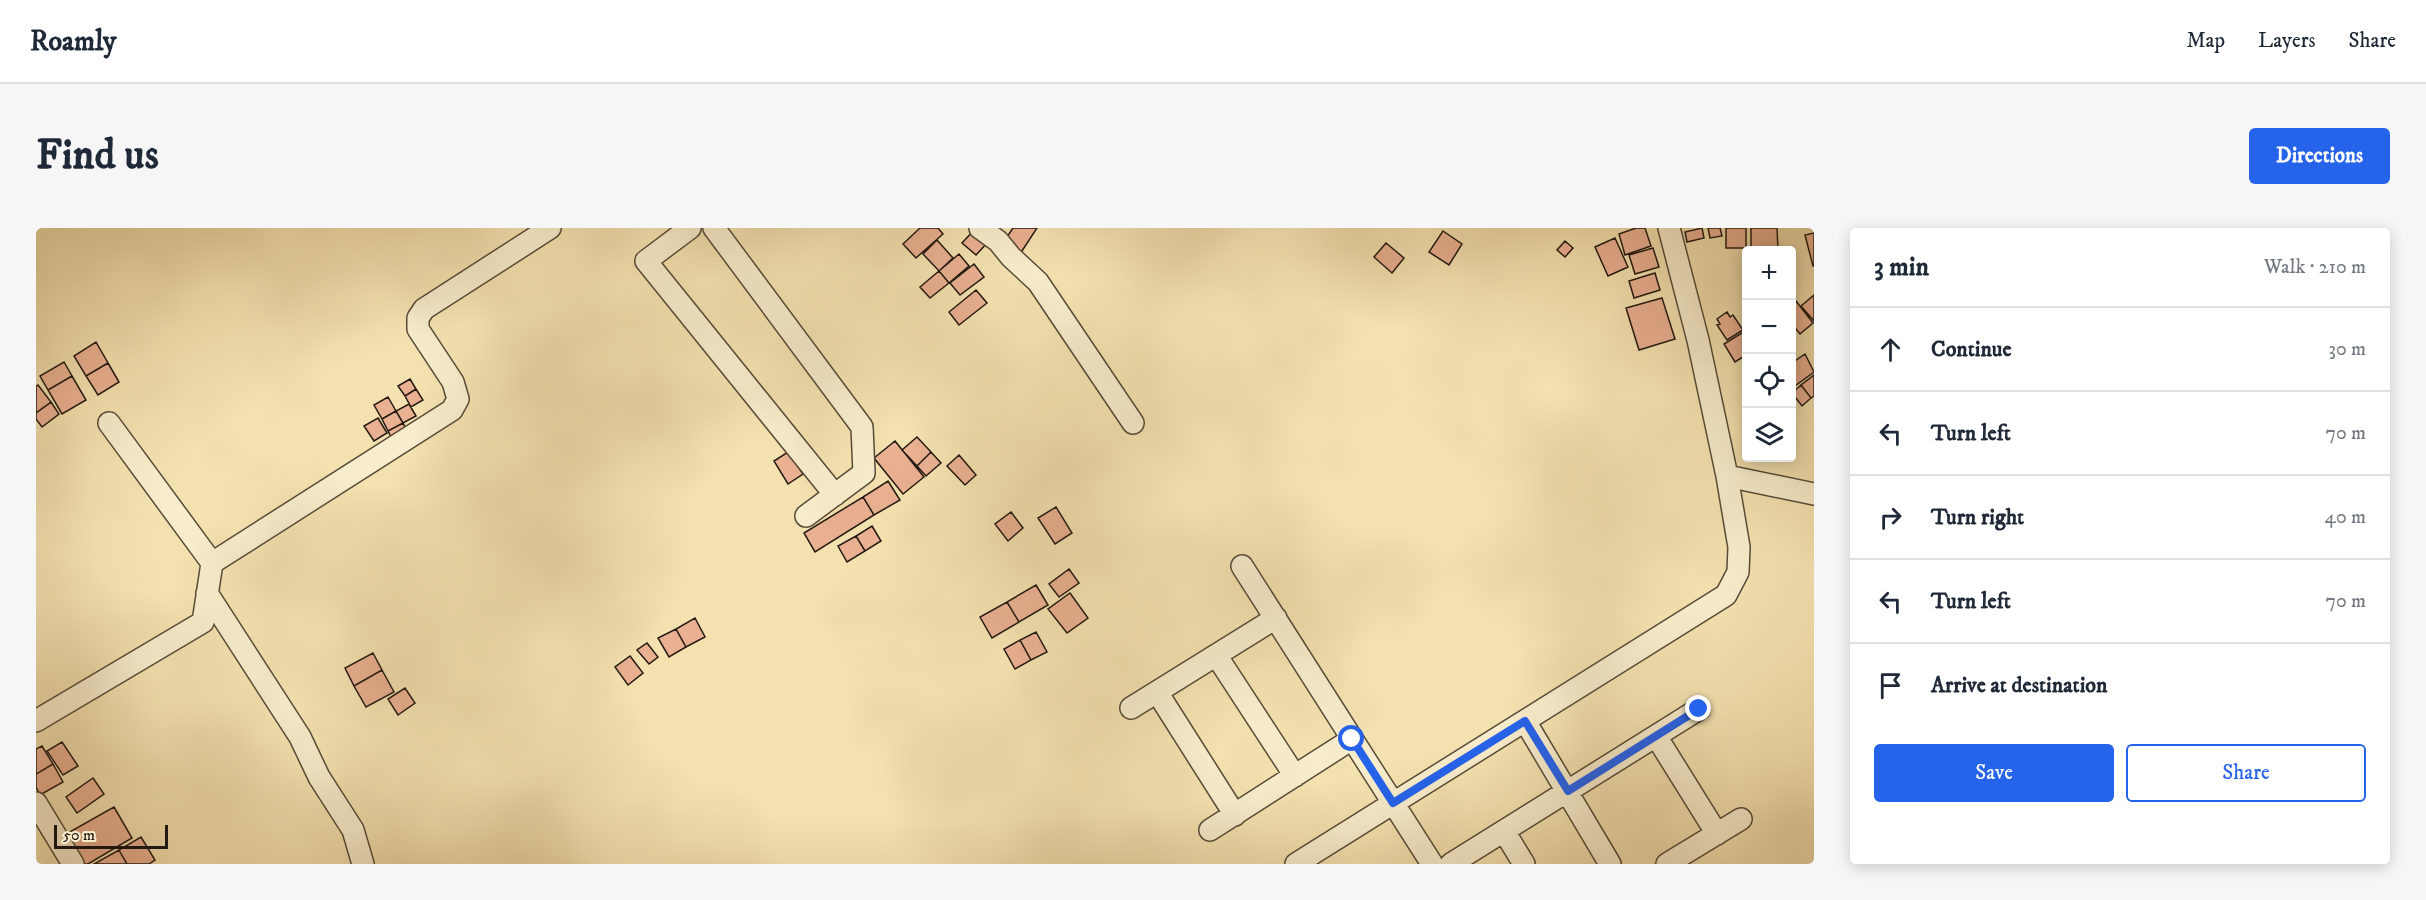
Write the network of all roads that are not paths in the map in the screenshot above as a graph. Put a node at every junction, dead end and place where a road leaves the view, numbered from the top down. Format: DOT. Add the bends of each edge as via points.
graph roads {
  1 [pos="550,228"];
  2 [pos="714,228"];
  3 [pos="980,228"];
  4 [pos="1669,228"];
  5 [pos="675,232"];
  6 [pos="110,423"];
  7 [pos="1133,423"];
  8 [pos="1727,476"];
  9 [pos="1814,494"];
  10 [pos="835,495"];
  11 [pos="806,516"];
  12 [pos="212,564"];
  13 [pos="1242,566"];
  14 [pos="207,593"];
  15 [pos="1276,618"];
  16 [pos="1216,655"];
  17 [pos="1156,692"];
  18 [pos="1131,708"];
  19 [pos="1699,709"];
  20 [pos="36,721"];
  21 [pos="1525,721"];
  22 [pos="1656,736"];
  23 [pos="1352,739"];
  24 [pos="1295,776"];
  25 [pos="1568,791"];
  26 [pos="36,803"];
  27 [pos="1393,803"];
  28 [pos="1235,814"];
  29 [pos="1741,819"];
  30 [pos="1210,830"];
  31 [pos="1504,831"];
  32 [pos="1717,834"];
  33 [pos="73,864"];
  34 [pos="363,864"];
  35 [pos="1296,864"];
  36 [pos="1432,864"];
  37 [pos="1451,864"];
  38 [pos="1524,864"];
  39 [pos="1610,864"];
  40 [pos="1667,864"];
  1 -- 12 [label="street" via="424,309 418,318 418,329 453,382 458,399 452,410"];
  2 -- 10 [label="street" via="862,427 864,473"];
  3 -- 7 [label="street" via="1038,282"];
  4 -- 8 [label="street"];
  5 -- 10 [label="street" via="646,261"];
  6 -- 12 [label="street"];
  8 -- 9 [label="street"];
  8 -- 21 [label="street" via="1739,547 1738,572 1726,595"];
  10 -- 11 [label="street"];
  12 -- 14 [label="street"];
  13 -- 15 [label="street"];
  14 -- 20 [label="street" via="203,622"];
  14 -- 34 [label="street" via="300,737 319,777 353,830"];
  15 -- 16 [label="street"];
  15 -- 23 [label="street"];
  16 -- 17 [label="street"];
  16 -- 24 [label="street"];
  17 -- 18 [label="street"];
  17 -- 28 [label="street"];
  19 -- 22 [label="street"];
  21 -- 25 [label="street"];
  21 -- 27 [label="street"];
  22 -- 25 [label="street"];
  22 -- 32 [label="street"];
  23 -- 24 [label="street"];
  23 -- 27 [label="street"];
  24 -- 28 [label="street"];
  25 -- 31 [label="street"];
  25 -- 39 [label="street"];
  26 -- 33 [label="street"];
  27 -- 35 [label="street"];
  27 -- 36 [label="street"];
  28 -- 30 [label="street"];
  29 -- 32 [label="street"];
  31 -- 37 [label="street"];
  31 -- 38 [label="street"];
  32 -- 40 [label="street"];
}
